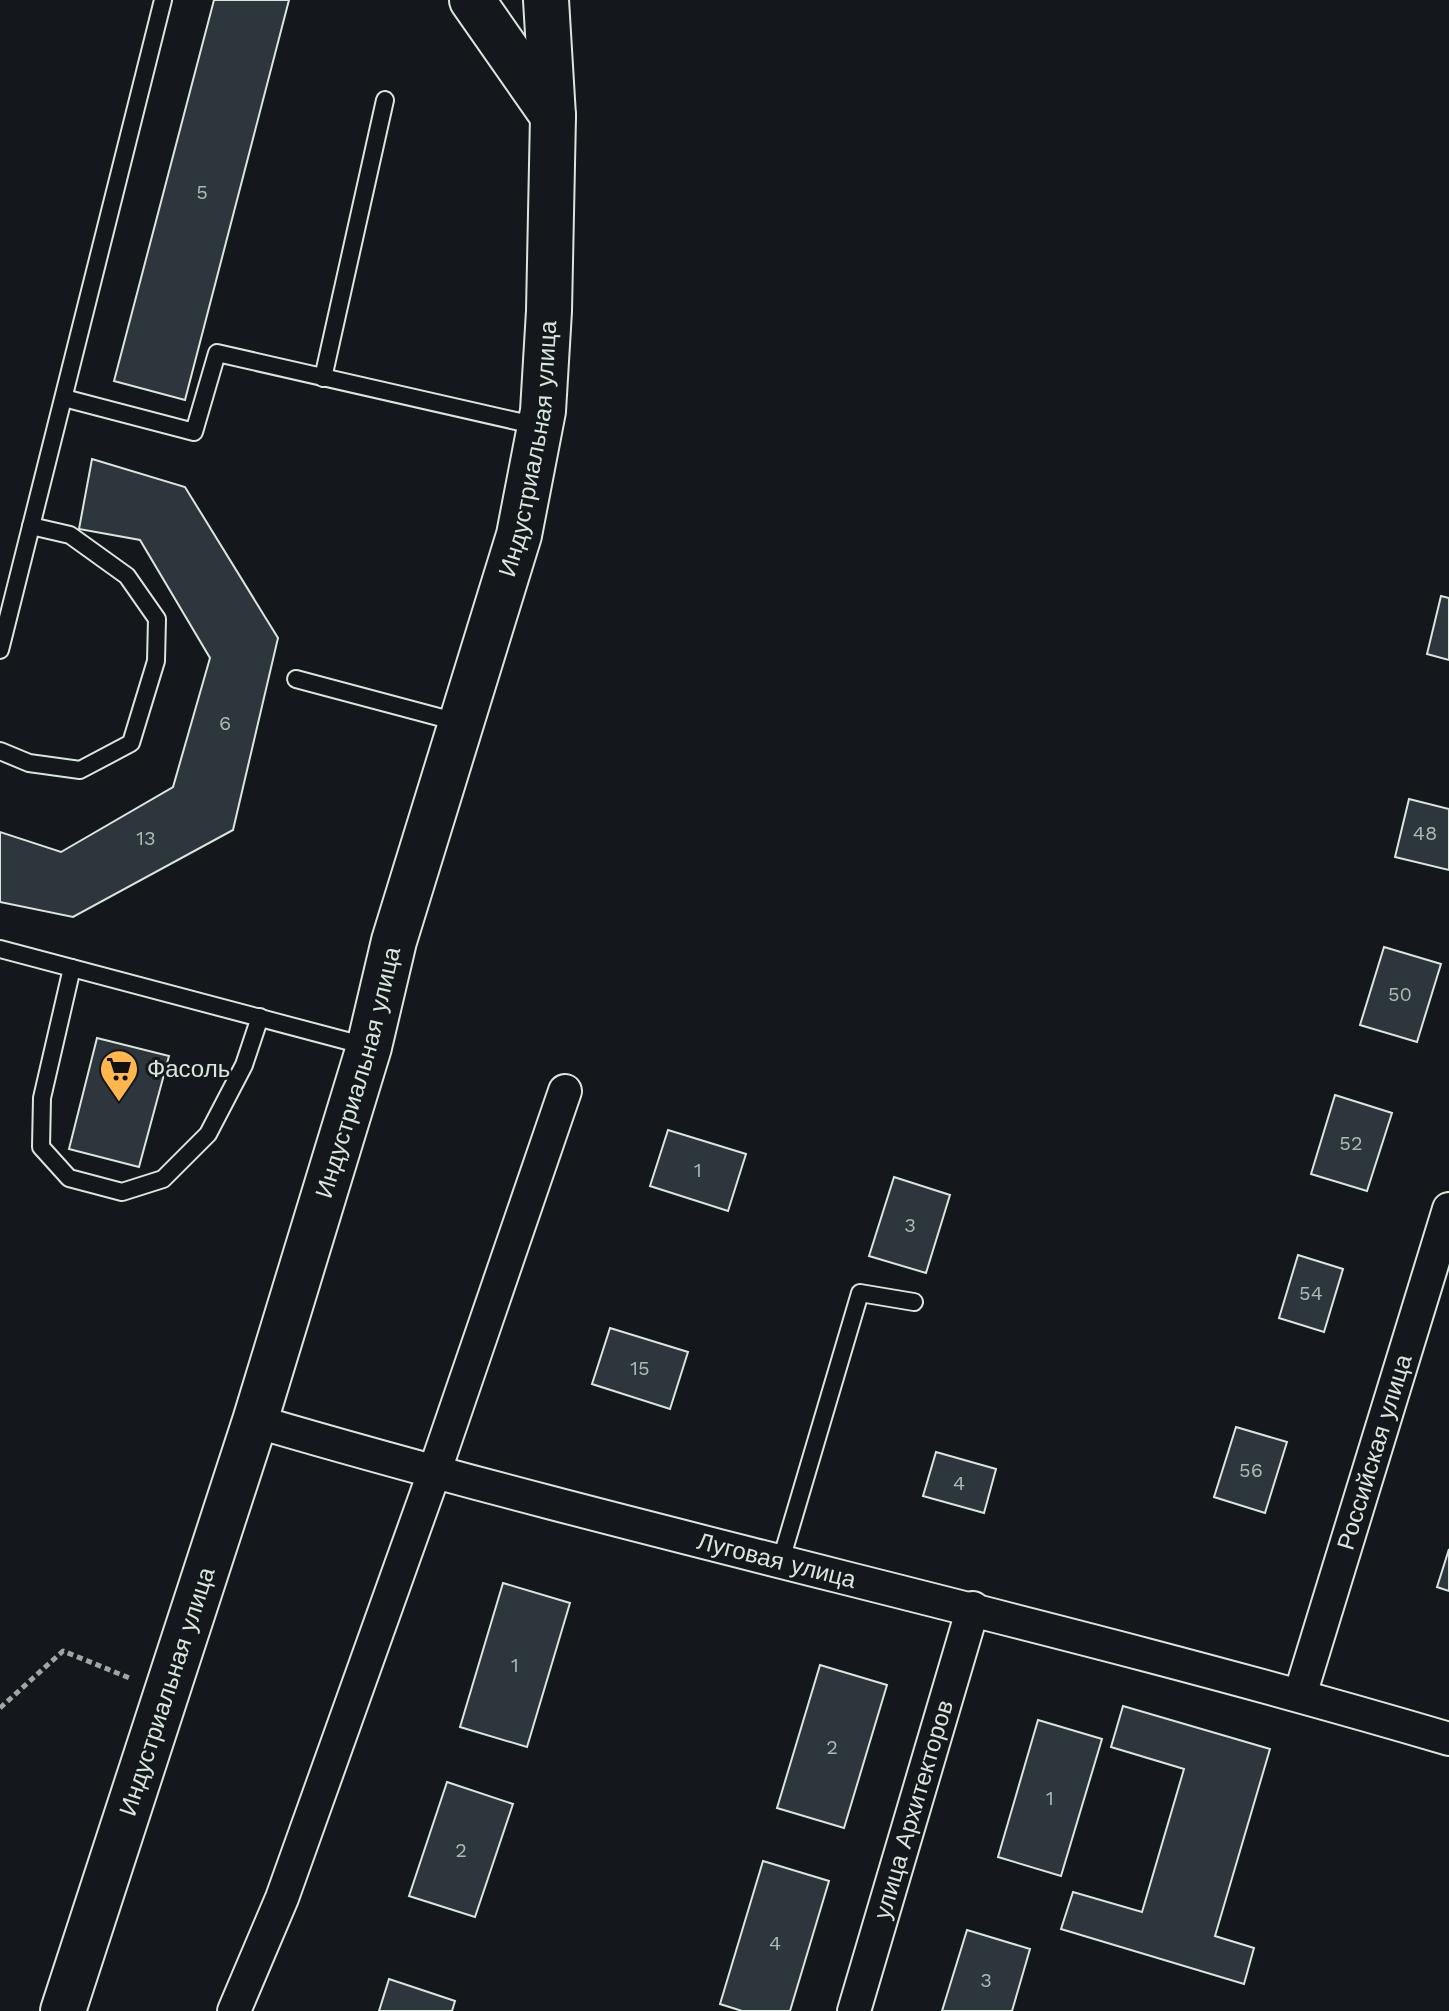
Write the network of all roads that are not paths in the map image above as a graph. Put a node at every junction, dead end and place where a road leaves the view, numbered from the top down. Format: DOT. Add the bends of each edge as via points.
graph roads {
  1 [pos="163,0"];
  2 [pos="472,0"];
  3 [pos="546,0"];
  4 [pos="385,100"];
  5 [pos="553,116"];
  6 [pos="323,378"];
  7 [pos="64,398"];
  8 [pos="540,427"];
  9 [pos="31,526"];
  10 [pos="0,650"];
  11 [pos="296,679"];
  12 [pos="463,723"];
  13 [pos="0,751"];
  14 [pos="0,949"];
  15 [pos="72,968"];
  16 [pos="260,1017"];
  17 [pos="369,1047"];
  18 [pos="565,1091"];
  19 [pos="1449,1209"];
  20 [pos="914,1302"];
  21 [pos="255,1421"];
  22 [pos="434,1473"];
  23 [pos="781,1560"];
  24 [pos="973,1608"];
  25 [pos="1300,1695"];
  26 [pos="1449,1739"];
  27 [pos="63,2011"];
  28 [pos="234,2011"];
  29 [pos="854,2011"];
  1 -- 7 [label="lane"];
  2 -- 5 [label="street"];
  3 -- 5 [label="street, Индустриальная улица"];
  4 -- 6 [label="lane"];
  5 -- 8 [label="street, Индустриальная улица" via="549,311"];
  6 -- 7 [label="lane" via="217,353 194,432"];
  6 -- 8 [label="lane"];
  7 -- 9 [label="lane"];
  8 -- 12 [label="street, Индустриальная улица" via="519,535"];
  9 -- 10 [label="lane"];
  9 -- 13 [label="lane" via="70,535 127,576 157,619 156,661 131,743 80,770 29,763"];
  11 -- 12 [label="lane"];
  12 -- 17 [label="street, Индустриальная улица" via="394,941"];
  14 -- 15 [label="lane"];
  15 -- 16 [label="lane"];
  15 -- 16 [label="lane" via="42,1098 41,1147 69,1178 122,1192 163,1179 208,1134 244,1065"];
  16 -- 17 [label="lane"];
  17 -- 21 [label="street, Индустриальная улица"];
  18 -- 22 [label="street"];
  19 -- 25 [label="street, Российская улица"];
  20 -- 23 [label="lane" via="860,1293"];
  21 -- 22 [label="street, Луговая улица"];
  21 -- 27 [label="street, Индустриальная улица"];
  22 -- 23 [label="street, Луговая улица"];
  22 -- 28 [label="street" via="282,1898"];
  23 -- 24 [label="street, Луговая улица"];
  24 -- 25 [label="street, Луговая улица"];
  24 -- 29 [label="street, улица Архитекторов"];
  25 -- 26 [label="street, Луговая улица"];
}
